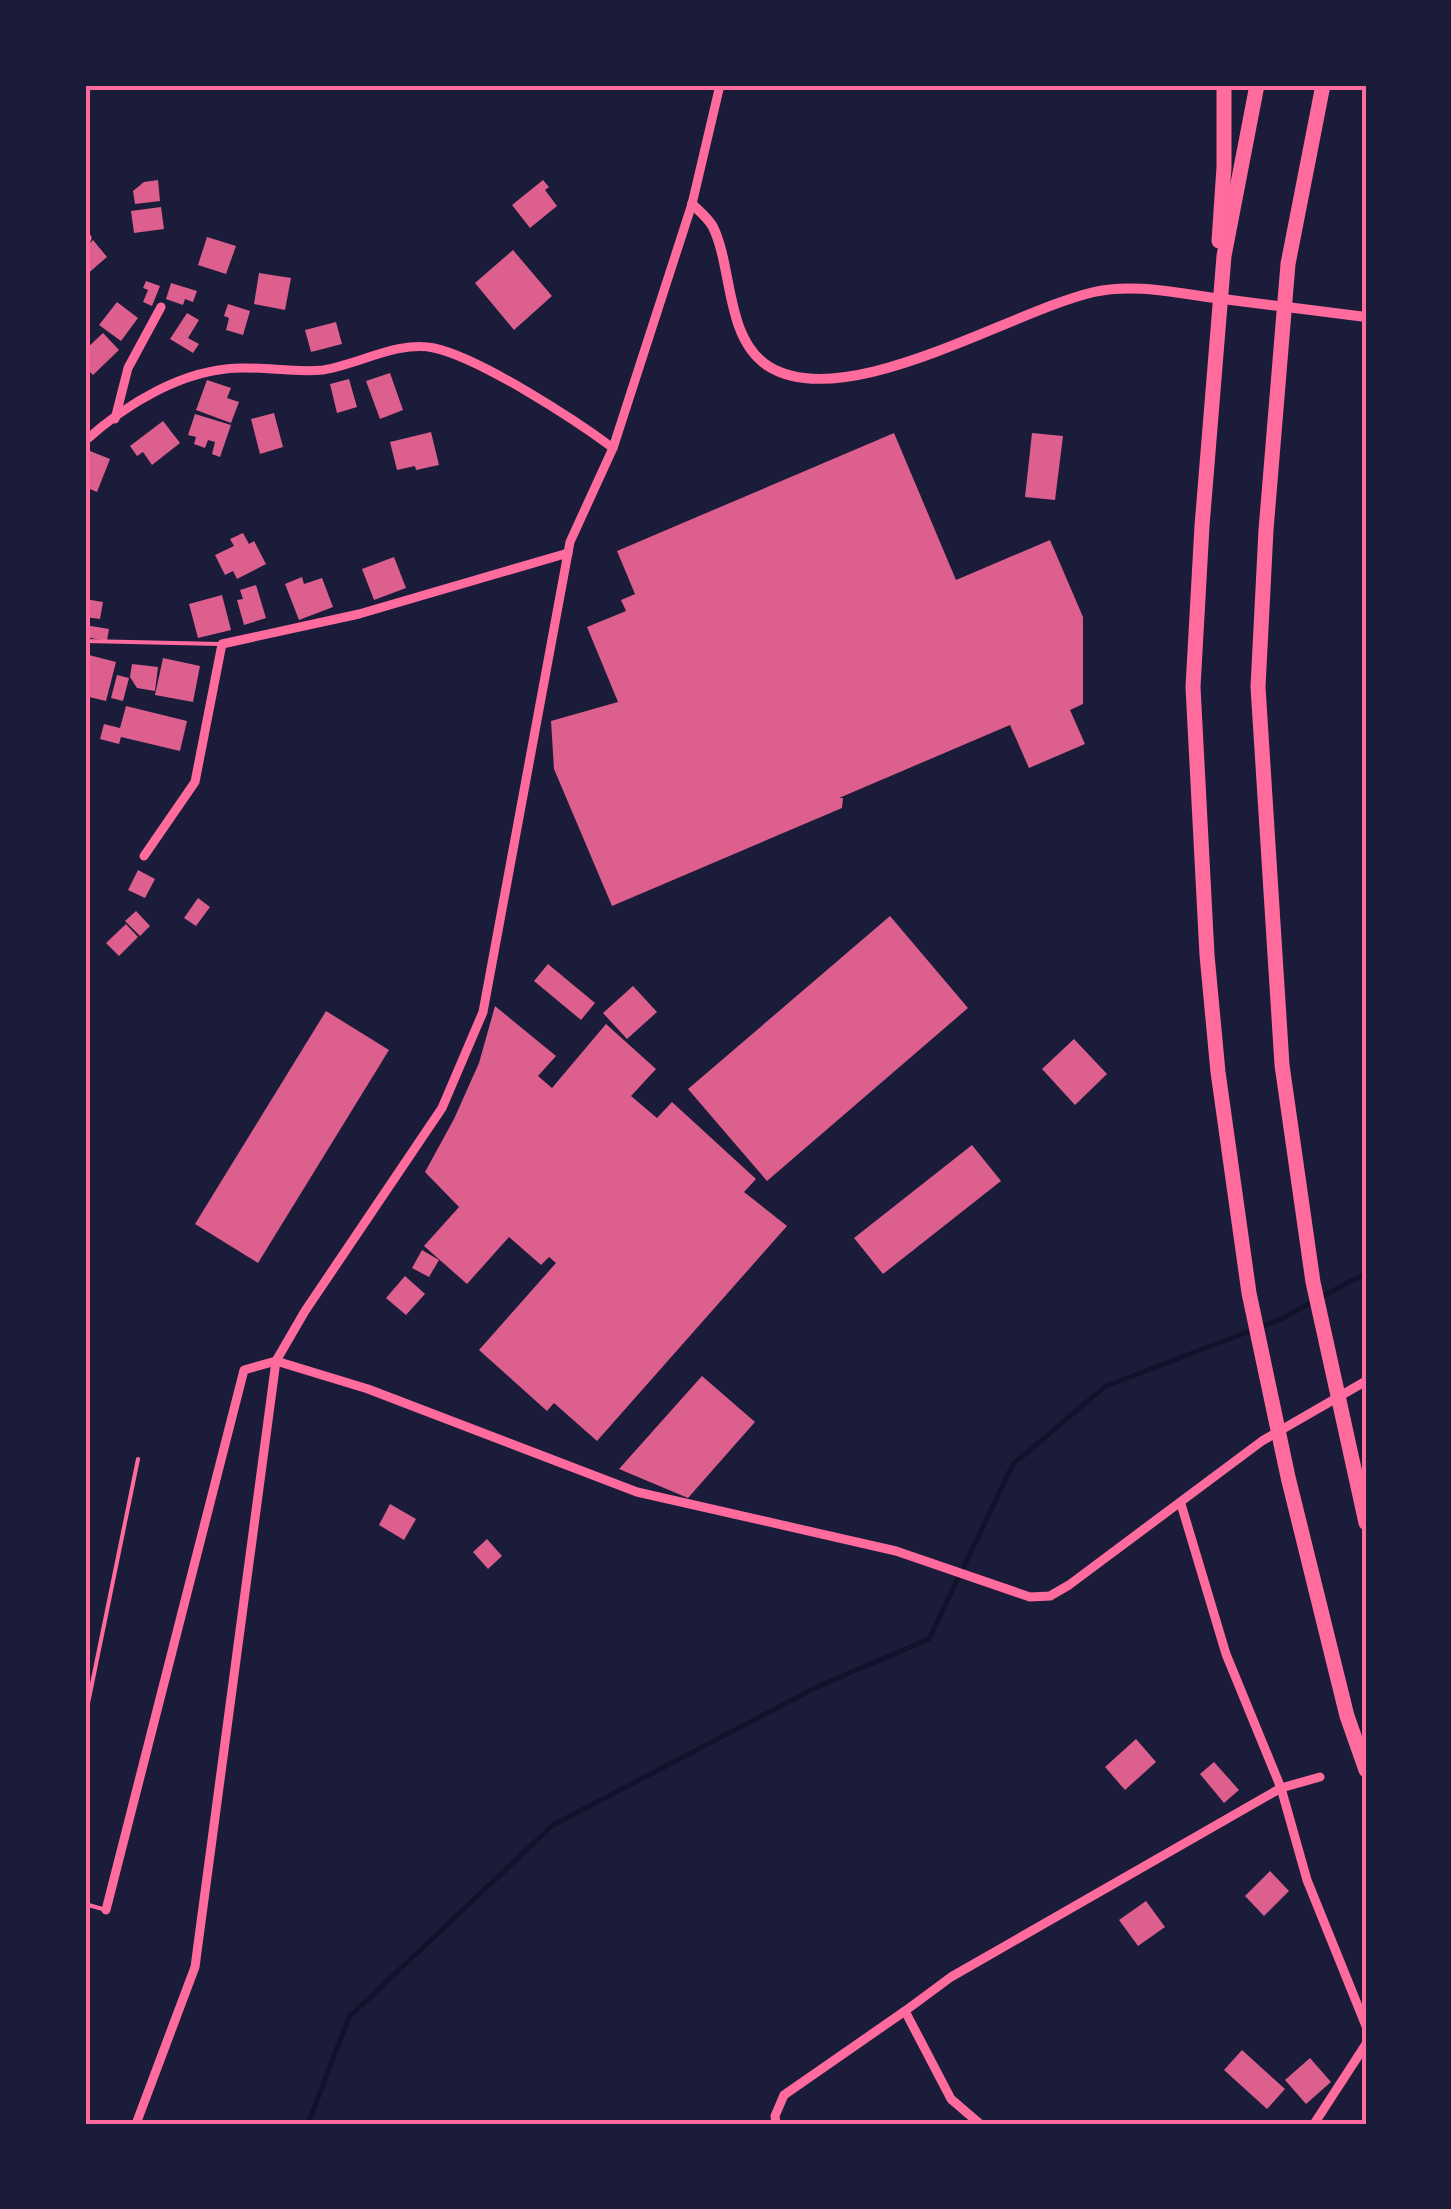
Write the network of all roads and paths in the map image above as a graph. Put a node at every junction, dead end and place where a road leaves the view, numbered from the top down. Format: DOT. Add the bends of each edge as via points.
graph roads {
  1 [pos="720,85"];
  2 [pos="1224,85"];
  3 [pos="1257,85"];
  4 [pos="1323,85"];
  5 [pos="692,204"];
  6 [pos="161,307"];
  7 [pos="1366,318"];
  8 [pos="115,419"];
  9 [pos="85,441"];
  10 [pos="613,448"];
  11 [pos="1202,526"];
  12 [pos="568,552"];
  13 [pos="85,642"];
  14 [pos="222,644"];
  15 [pos="144,856"];
  16 [pos="276,1362"];
  17 [pos="1366,1381"];
  18 [pos="138,1460"];
  19 [pos="1181,1504"];
  20 [pos="1366,1523"];
  21 [pos="85,1718"];
  22 [pos="1366,1770"];
  23 [pos="1320,1777"];
  24 [pos="1281,1788"];
  25 [pos="85,1904"];
  26 [pos="106,1910"];
  27 [pos="905,2012"];
  28 [pos="1366,2026"];
  29 [pos="1366,2044"];
  30 [pos="136,2124"];
  31 [pos="776,2124"];
  32 [pos="980,2124"];
  33 [pos="1314,2124"];
  1 -- 5 [label="street"];
  2 -- 11 [label="highway"];
  3 -- 11 [label="highway" via="1224,256"];
  4 -- 20 [label="highway" via="1288,264 1258,687 1282,1065 1313,1282"];
  5 -- 7 [label="street" via="712,226 740,327 754,351 767,365 814,379 843,380 890,368 1095,292 1153,290"];
  5 -- 10 [label="street"];
  6 -- 8 [label="street" via="128,368"];
  8 -- 9 [label="street"];
  8 -- 10 [label="street" via="193,374 323,370 378,353 432,347 476,364"];
  10 -- 12 [label="street"];
  11 -- 22 [label="highway" via="1193,687 1218,1072 1249,1293 1288,1477"];
  12 -- 14 [label="street" via="359,614"];
  12 -- 16 [label="street" via="483,1012 442,1108"];
  13 -- 14 [label="lane"];
  14 -- 15 [label="street" via="195,782"];
  16 -- 19 [label="street" via="368,1389 636,1492 896,1551 1030,1598 1050,1596"];
  16 -- 26 [label="street" via="244,1370"];
  16 -- 30 [label="street" via="196,1967"];
  17 -- 19 [label="street" via="1262,1441"];
  18 -- 21 [label="lane"];
  19 -- 24 [label="street" via="1226,1654"];
  23 -- 24 [label="street"];
  24 -- 27 [label="street" via="951,1976"];
  24 -- 28 [label="street" via="1307,1880"];
  25 -- 26 [label="lane"];
  27 -- 31 [label="street" via="784,2095"];
  27 -- 32 [label="street" via="951,2099"];
  29 -- 33 [label="street"];
}
